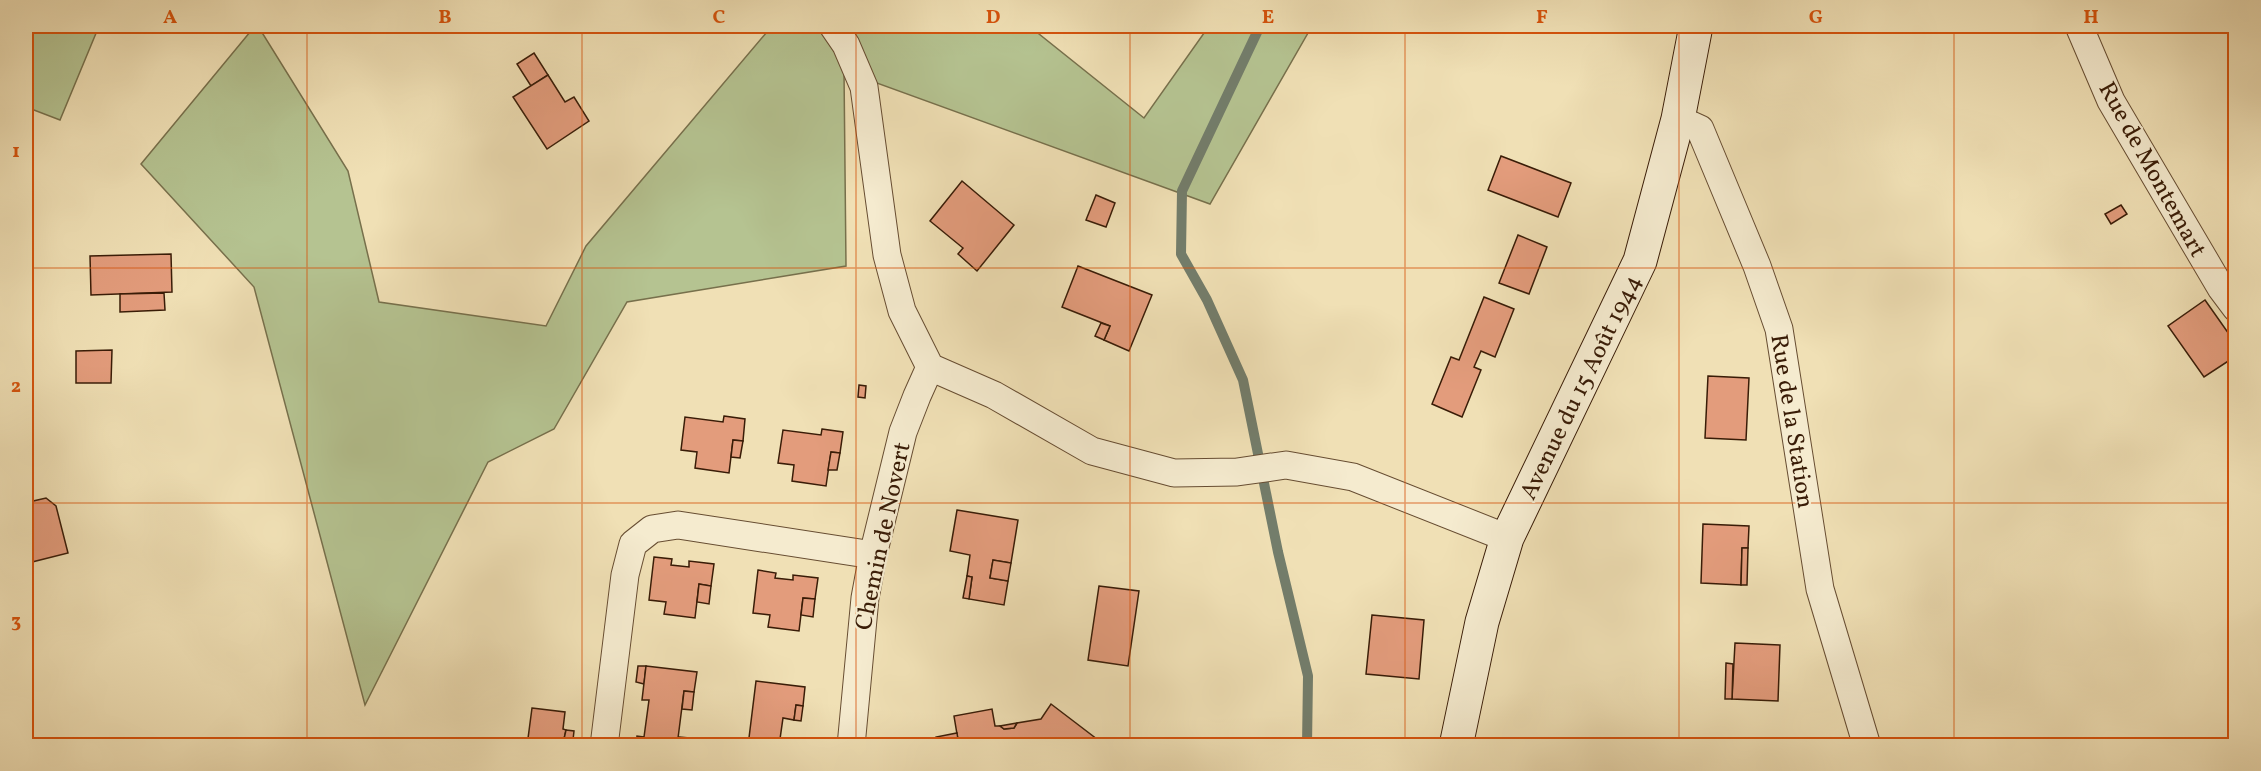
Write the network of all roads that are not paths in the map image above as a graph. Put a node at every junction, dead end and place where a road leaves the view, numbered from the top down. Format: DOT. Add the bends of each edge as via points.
graph roads {
  1 [pos="833,26"];
  2 [pos="1696,26"];
  3 [pos="2079,26"];
  4 [pos="1678,118"];
  5 [pos="2235,308"];
  6 [pos="930,367"];
  7 [pos="1507,538"];
  8 [pos="873,555"];
  9 [pos="604,746"];
  10 [pos="850,746"];
  11 [pos="1456,746"];
  12 [pos="1867,746"];
  1 -- 6 [label="street" via="864,87 887,255 903,311"];
  2 -- 4 [label="main road, Avenue du 15 Août 1944"];
  3 -- 5 [label="street, Rue de Montemart" via="2111,101"];
  4 -- 7 [label="main road, Avenue du 15 Août 1944" via="1640,261"];
  4 -- 12 [label="street, Rue de la Station" via="1700,129 1779,329 1820,588"];
  6 -- 7 [label="street" via="994,395 1092,451 1174,472 1238,472 1286,465 1353,477"];
  6 -- 8 [label="street, Chemin de Novert" via="903,432"];
  7 -- 11 [label="main road, Avenue du 15 Août 1944" via="1482,622"];
  8 -- 9 [label="street" via="678,525 652,529 633,544 625,575"];
  8 -- 10 [label="street, Chemin de Novert" via="864,598"];
}
